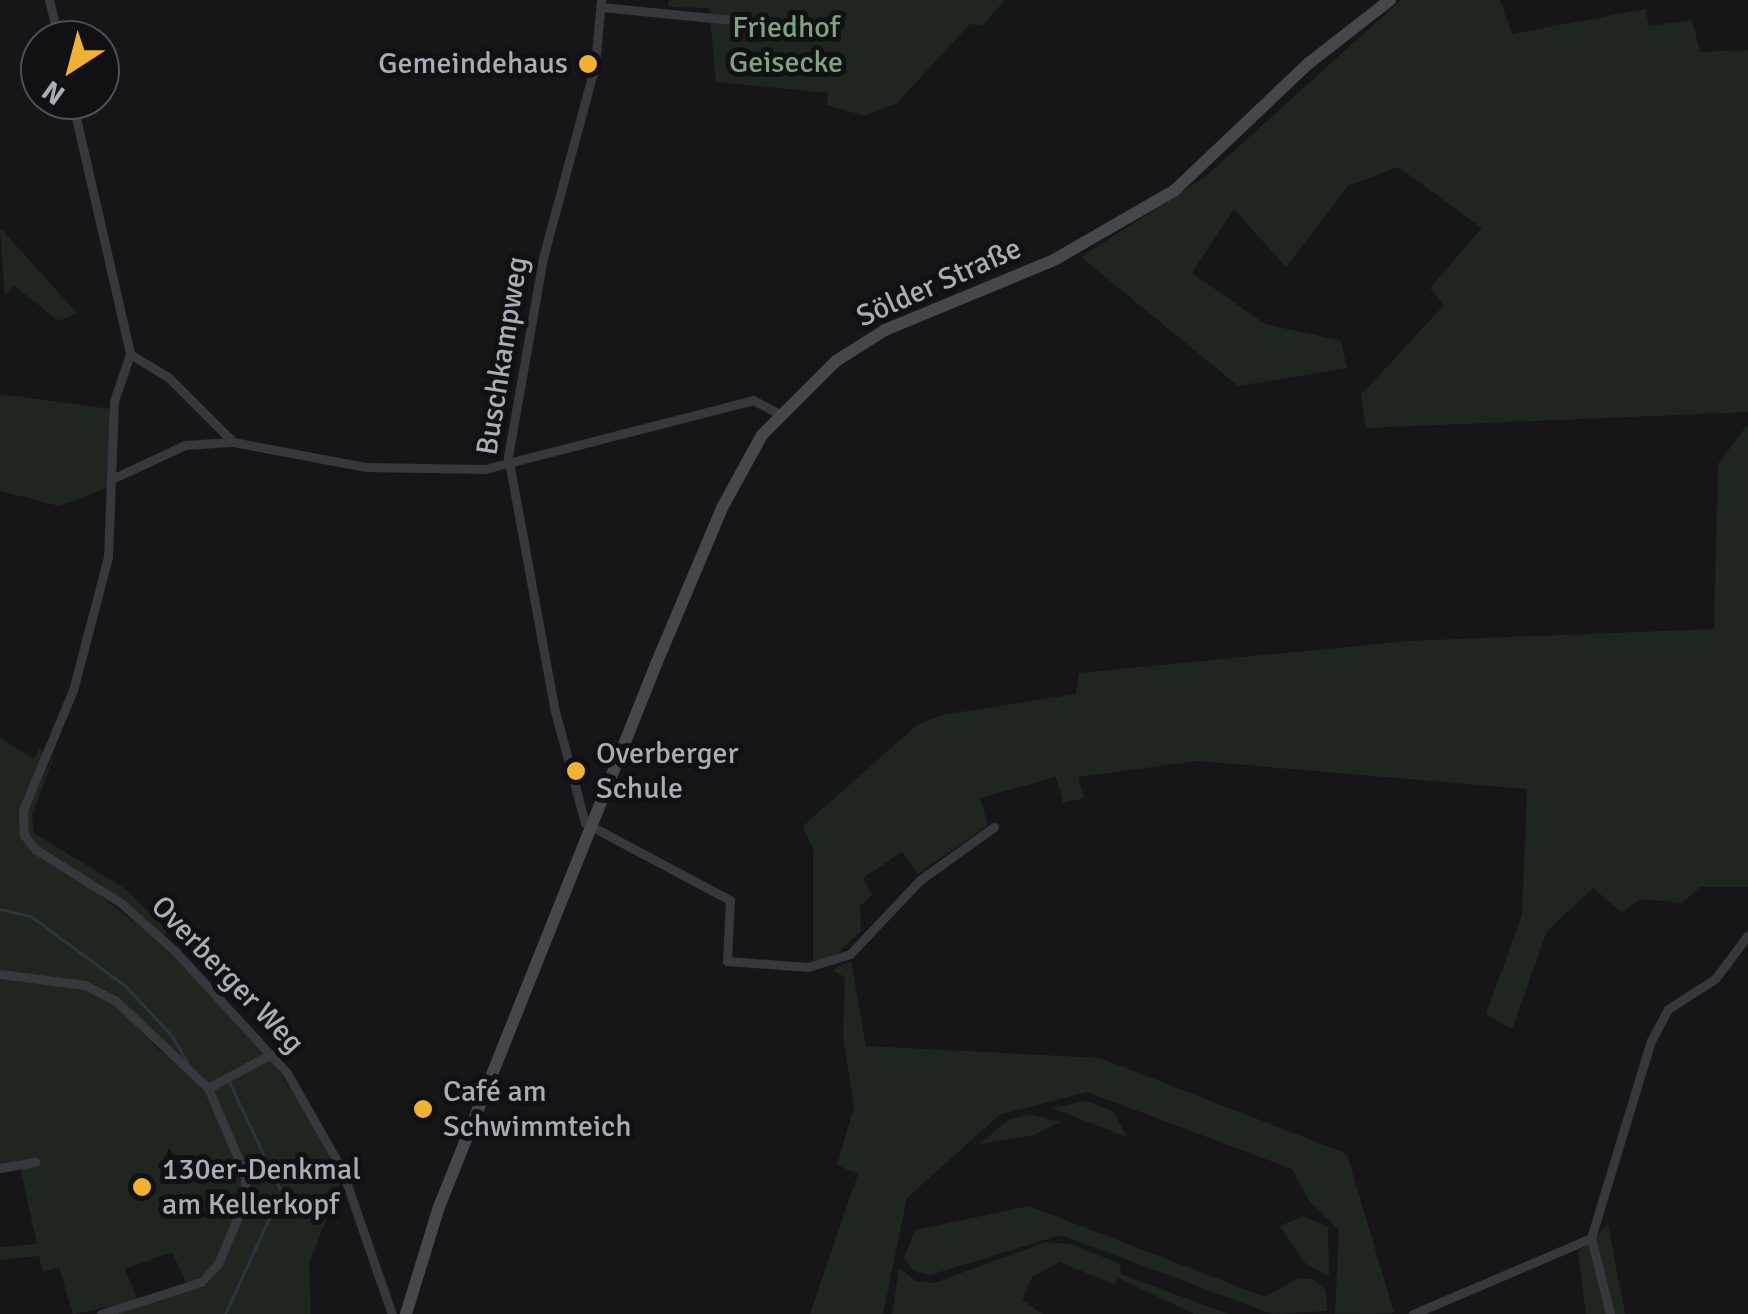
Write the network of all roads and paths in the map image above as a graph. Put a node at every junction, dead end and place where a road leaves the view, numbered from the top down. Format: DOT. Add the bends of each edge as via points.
graph roads {
  1 [pos="1390,0"];
  2 [pos="602,4"];
  3 [pos="752,22"];
  4 [pos="77,120"];
  5 [pos="130,354"];
  6 [pos="778,414"];
  7 [pos="233,442"];
  8 [pos="508,464"];
  9 [pos="114,478"];
  10 [pos="994,827"];
  11 [pos="591,829"];
  12 [pos="1748,936"];
  13 [pos="0,974"];
  14 [pos="271,1054"];
  15 [pos="208,1088"];
  16 [pos="35,1162"];
  17 [pos="0,1168"];
  18 [pos="1591,1238"];
  19 [pos="101,1314"];
  20 [pos="392,1314"];
  21 [pos="406,1314"];
  22 [pos="1413,1314"];
  23 [pos="1610,1314"];
  1 -- 6 [label="main road, Sölder Straße" via="1310,64 1228,147 1124,225 885,330 836,360"];
  2 -- 3 [label="street, Buschkampweg"];
  2 -- 8 [label="street, Buschkampweg" via="595,65 542,258"];
  4 -- 5 [label="street"];
  5 -- 7 [label="street" via="168,377"];
  5 -- 9 [label="street, Overberger Weg" via="114,401"];
  6 -- 8 [label="street" via="753,400"];
  6 -- 11 [label="main road, Sölder Straße" via="722,508"];
  7 -- 8 [label="street" via="366,466"];
  7 -- 9 [label="street" via="185,445"];
  8 -- 11 [label="street, Buschkampweg" via="556,711"];
  9 -- 14 [label="street, Overberger Weg" via="100,592 62,719 24,810 24,835 34,850 121,903"];
  10 -- 11 [label="street" via="920,880 850,954 808,967 727,961 730,900"];
  11 -- 21 [label="main road, Sölder Straße" via="439,1207"];
  12 -- 18 [label="street" via="1715,978 1660,1019"];
  13 -- 15 [label="street" via="85,986 115,1000"];
  14 -- 15 [label="street"];
  14 -- 20 [label="street, Overberger Weg" via="308,1104 342,1170"];
  15 -- 19 [label="street" via="245,1174 245,1200 218,1264 202,1282"];
  16 -- 17 [label="street"];
  18 -- 22 [label="street"];
  18 -- 23 [label="street"];
}
